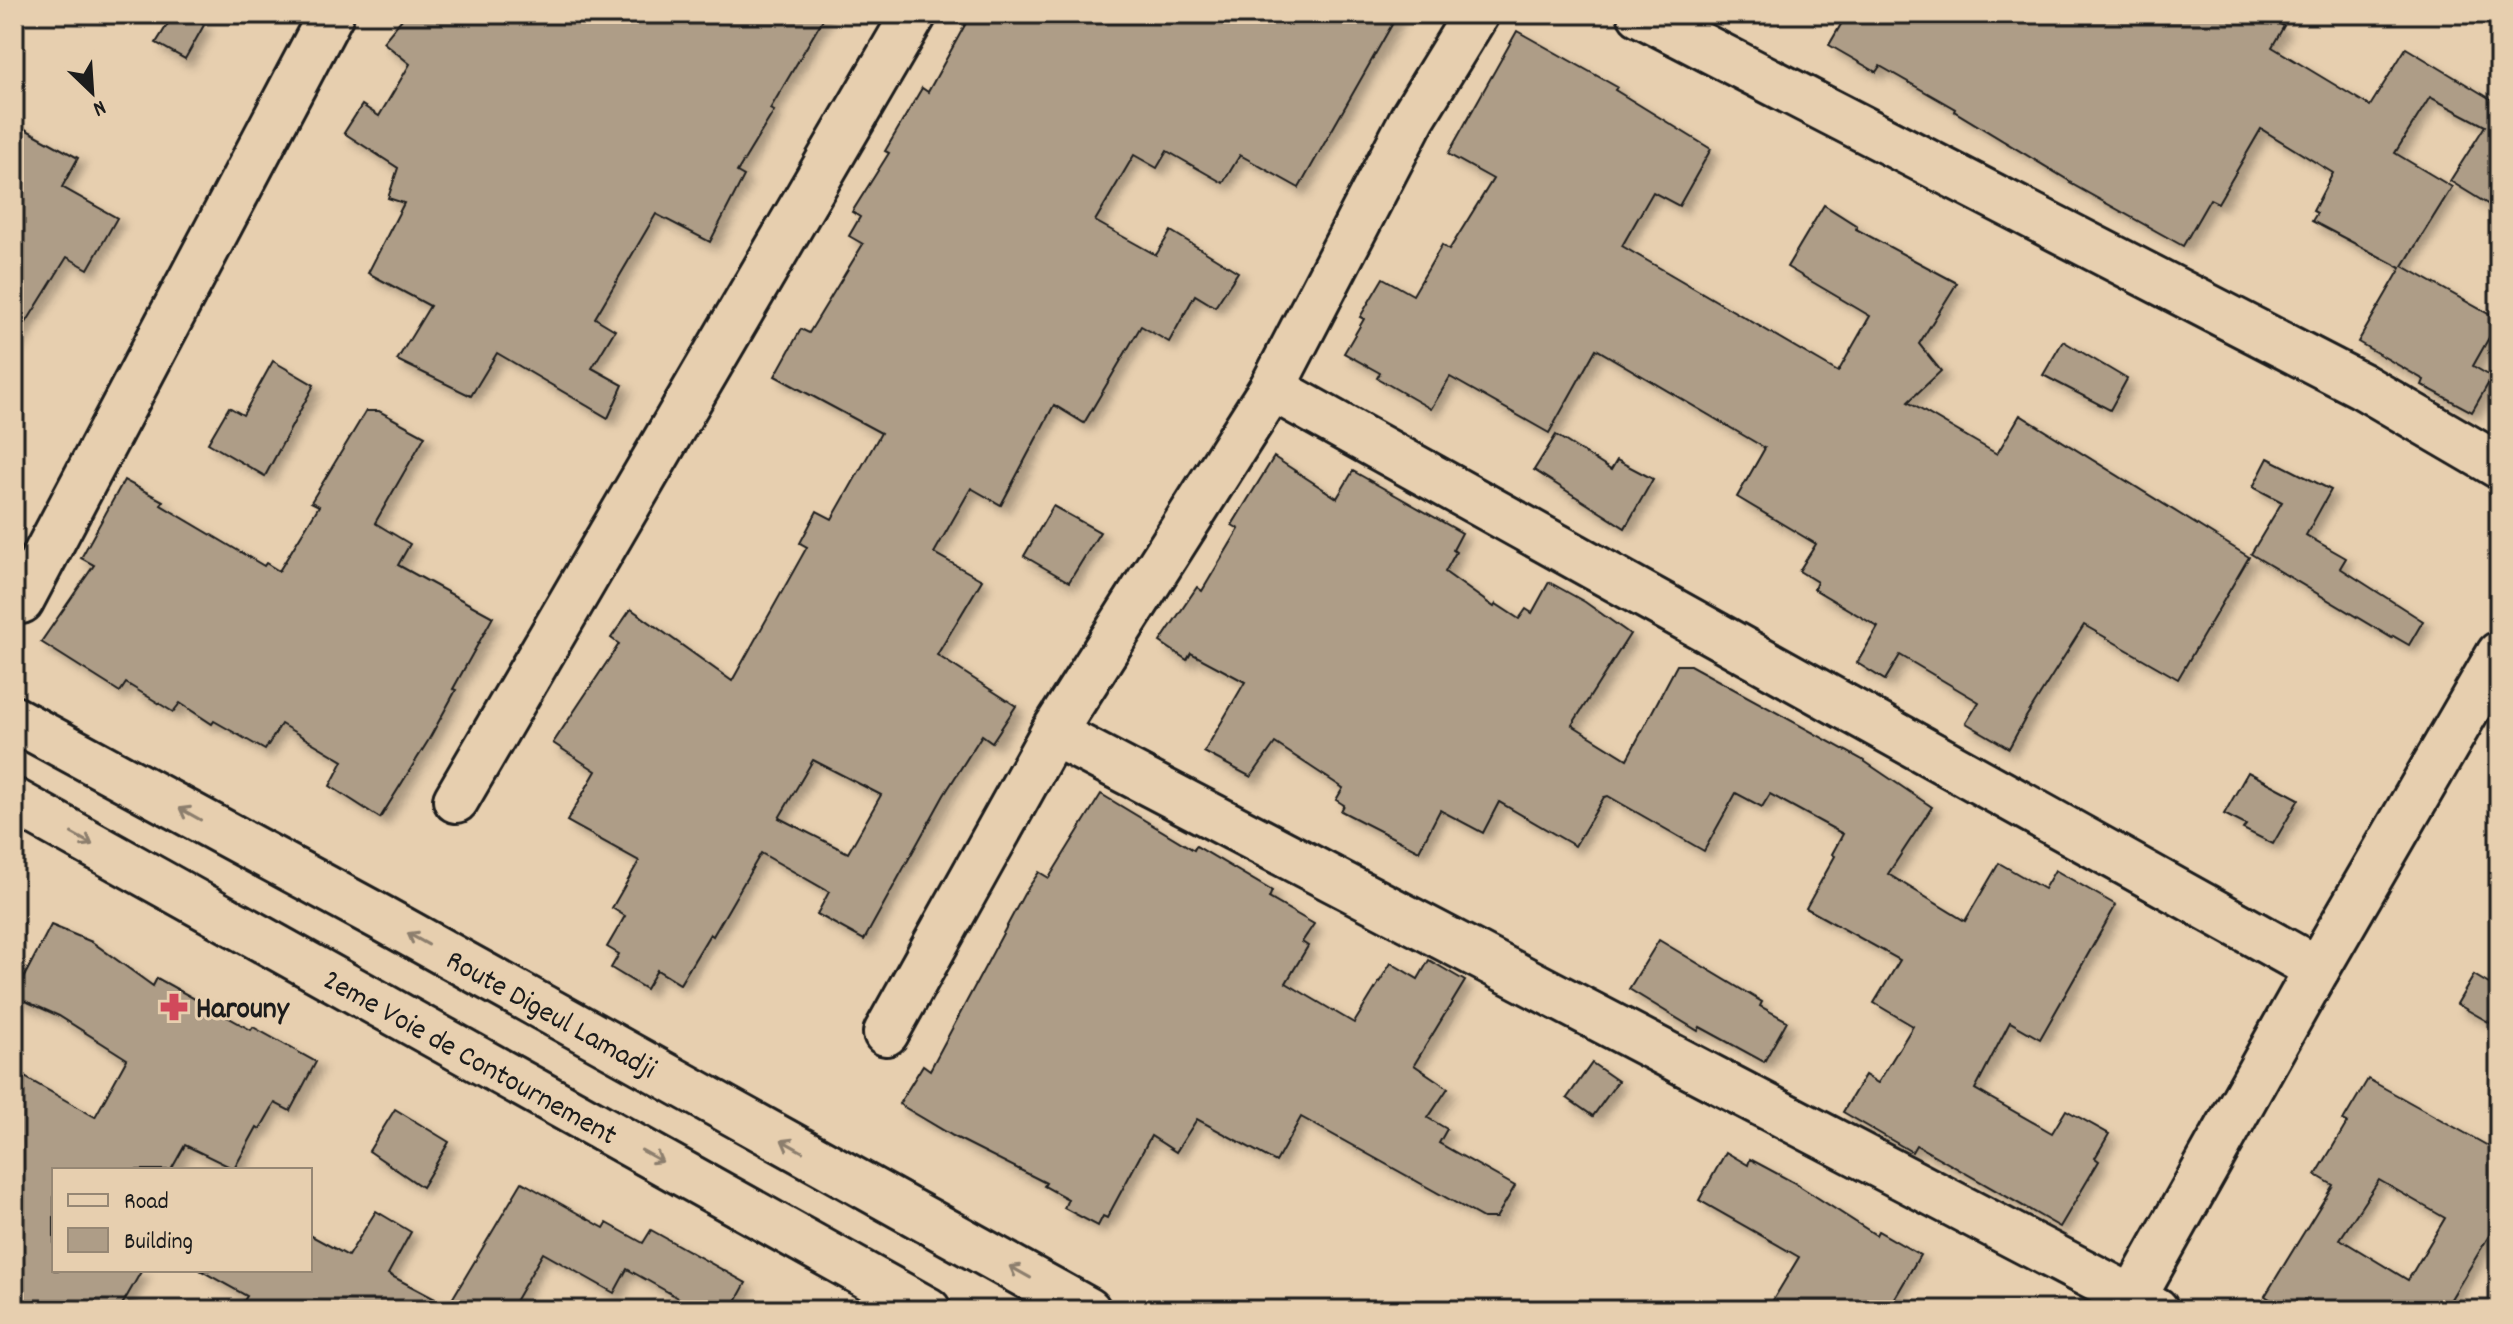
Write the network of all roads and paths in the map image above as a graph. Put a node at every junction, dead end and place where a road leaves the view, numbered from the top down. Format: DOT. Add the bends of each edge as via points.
graph roads {
  1 [pos="331,14"];
  2 [pos="914,14"];
  3 [pos="1476,14"];
  4 [pos="1640,14"];
  5 [pos="1272,388"];
  6 [pos="2499,466"];
  7 [pos="21,601"];
  8 [pos="2499,654"];
  9 [pos="14,719"];
  10 [pos="1053,733"];
  11 [pos="456,800"];
  12 [pos="14,801"];
  13 [pos="2317,969"];
  14 [pos="886,1033"];
  15 [pos="2139,1306"];
  16 [pos="928,1310"];
  17 [pos="1088,1310"];
  1 -- 7 [label="street"];
  2 -- 11 [label="street"];
  3 -- 5 [label="street" via="1413,117"];
  4 -- 6 [label="street" via="2362,386"];
  5 -- 10 [label="street"];
  5 -- 13 [label="street"];
  8 -- 13 [label="street"];
  17 -- 9 [label="street, Route Digeul Lamadji, one-way"];
  10 -- 14 [label="street"];
  10 -- 15 [label="street"];
  12 -- 16 [label="street, 2eme Voie de Contournement, one-way"];
  13 -- 15 [label="street"];
}
